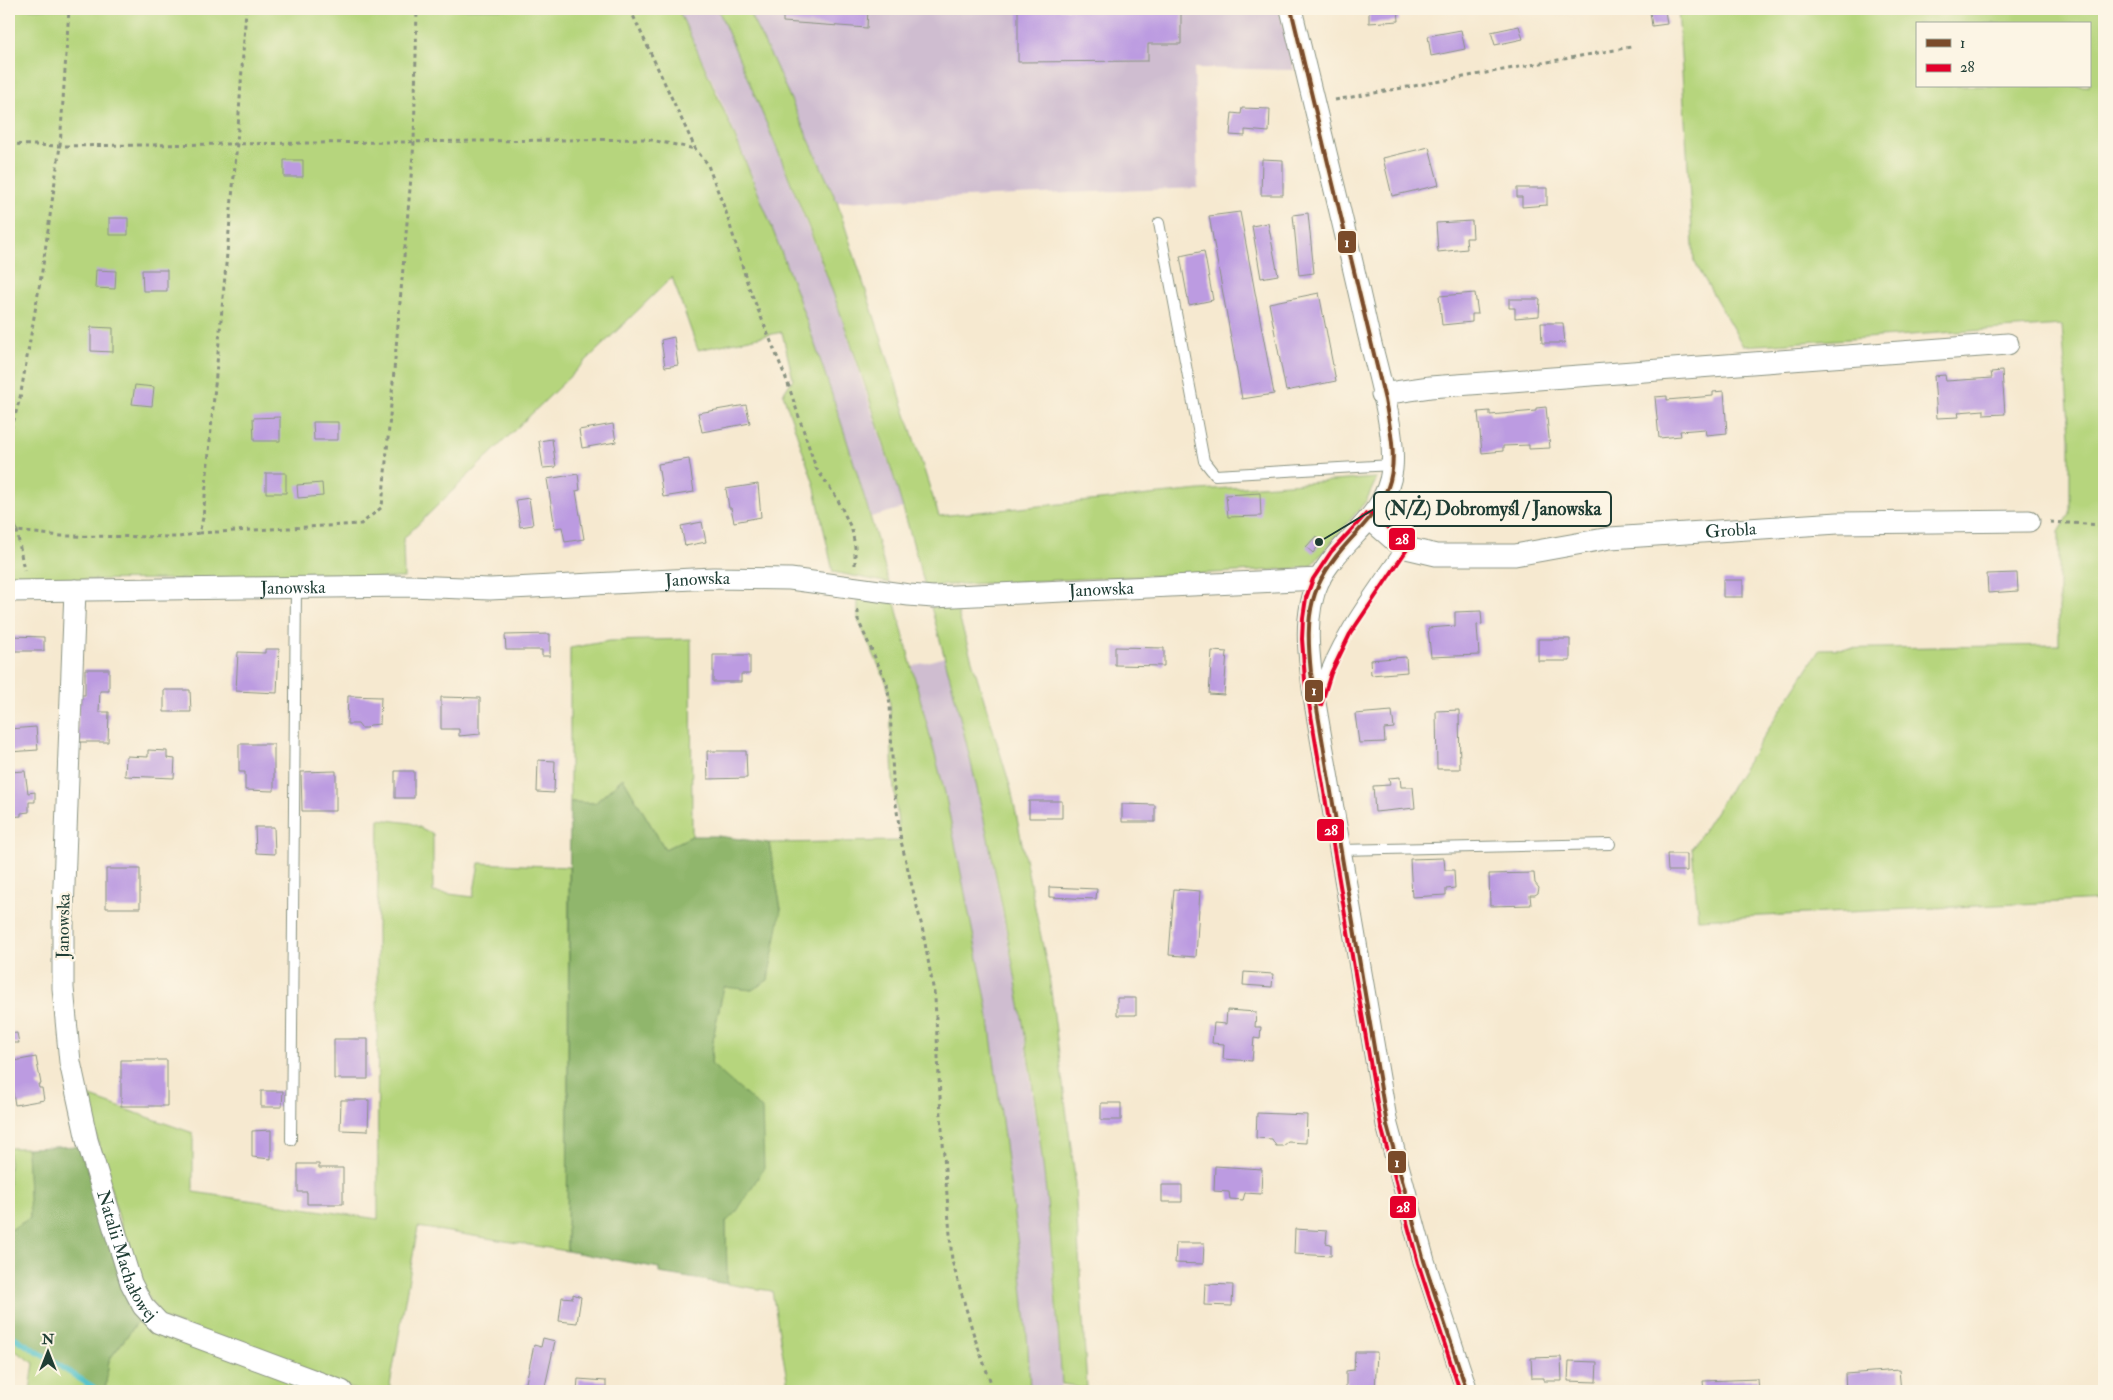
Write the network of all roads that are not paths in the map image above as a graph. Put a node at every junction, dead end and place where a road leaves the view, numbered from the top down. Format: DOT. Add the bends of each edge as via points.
graph roads {
  1 [pos="1291,9"];
  2 [pos="1159,223"];
  3 [pos="2008,344"];
  4 [pos="1382,394"];
  5 [pos="1392,465"];
  6 [pos="1370,519"];
  7 [pos="2029,521"];
  8 [pos="1402,548"];
  9 [pos="1320,579"];
  10 [pos="296,587"];
  11 [pos="75,590"];
  12 [pos="18,591"];
  13 [pos="1315,703"];
  14 [pos="1610,844"];
  15 [pos="1340,850"];
  16 [pos="87,1140"];
  17 [pos="291,1140"];
  18 [pos="342,1391"];
  19 [pos="1468,1391"];
  1 -- 4 [label="street"];
  2 -- 5 [label="lane" via="1204,461 1215,475"];
  3 -- 4 [label="street" via="1430,387"];
  4 -- 5 [label="street"];
  5 -- 6 [label="street" via="1390,485"];
  6 -- 8 [label="street"];
  6 -- 9 [label="street"];
  7 -- 8 [label="street, Grobla" via="1838,523 1610,538 1514,555 1436,555"];
  8 -- 13 [label="lane" via="1345,632 1325,671"];
  9 -- 10 [label="street, Janowska" via="932,597 790,579 713,578 490,589"];
  9 -- 13 [label="street" via="1309,622"];
  10 -- 11 [label="street, Janowska"];
  10 -- 17 [label="lane"];
  11 -- 12 [label="street, Janowska"];
  11 -- 16 [label="street, Janowska" via="65,833 63,988 70,1062"];
  13 -- 15 [label="street"];
  14 -- 15 [label="lane"];
  15 -- 19 [label="street" via="1387,1125 1424,1261"];
  16 -- 18 [label="street, Natalii Machałowej" via="131,1283 143,1306 159,1323"];
}
